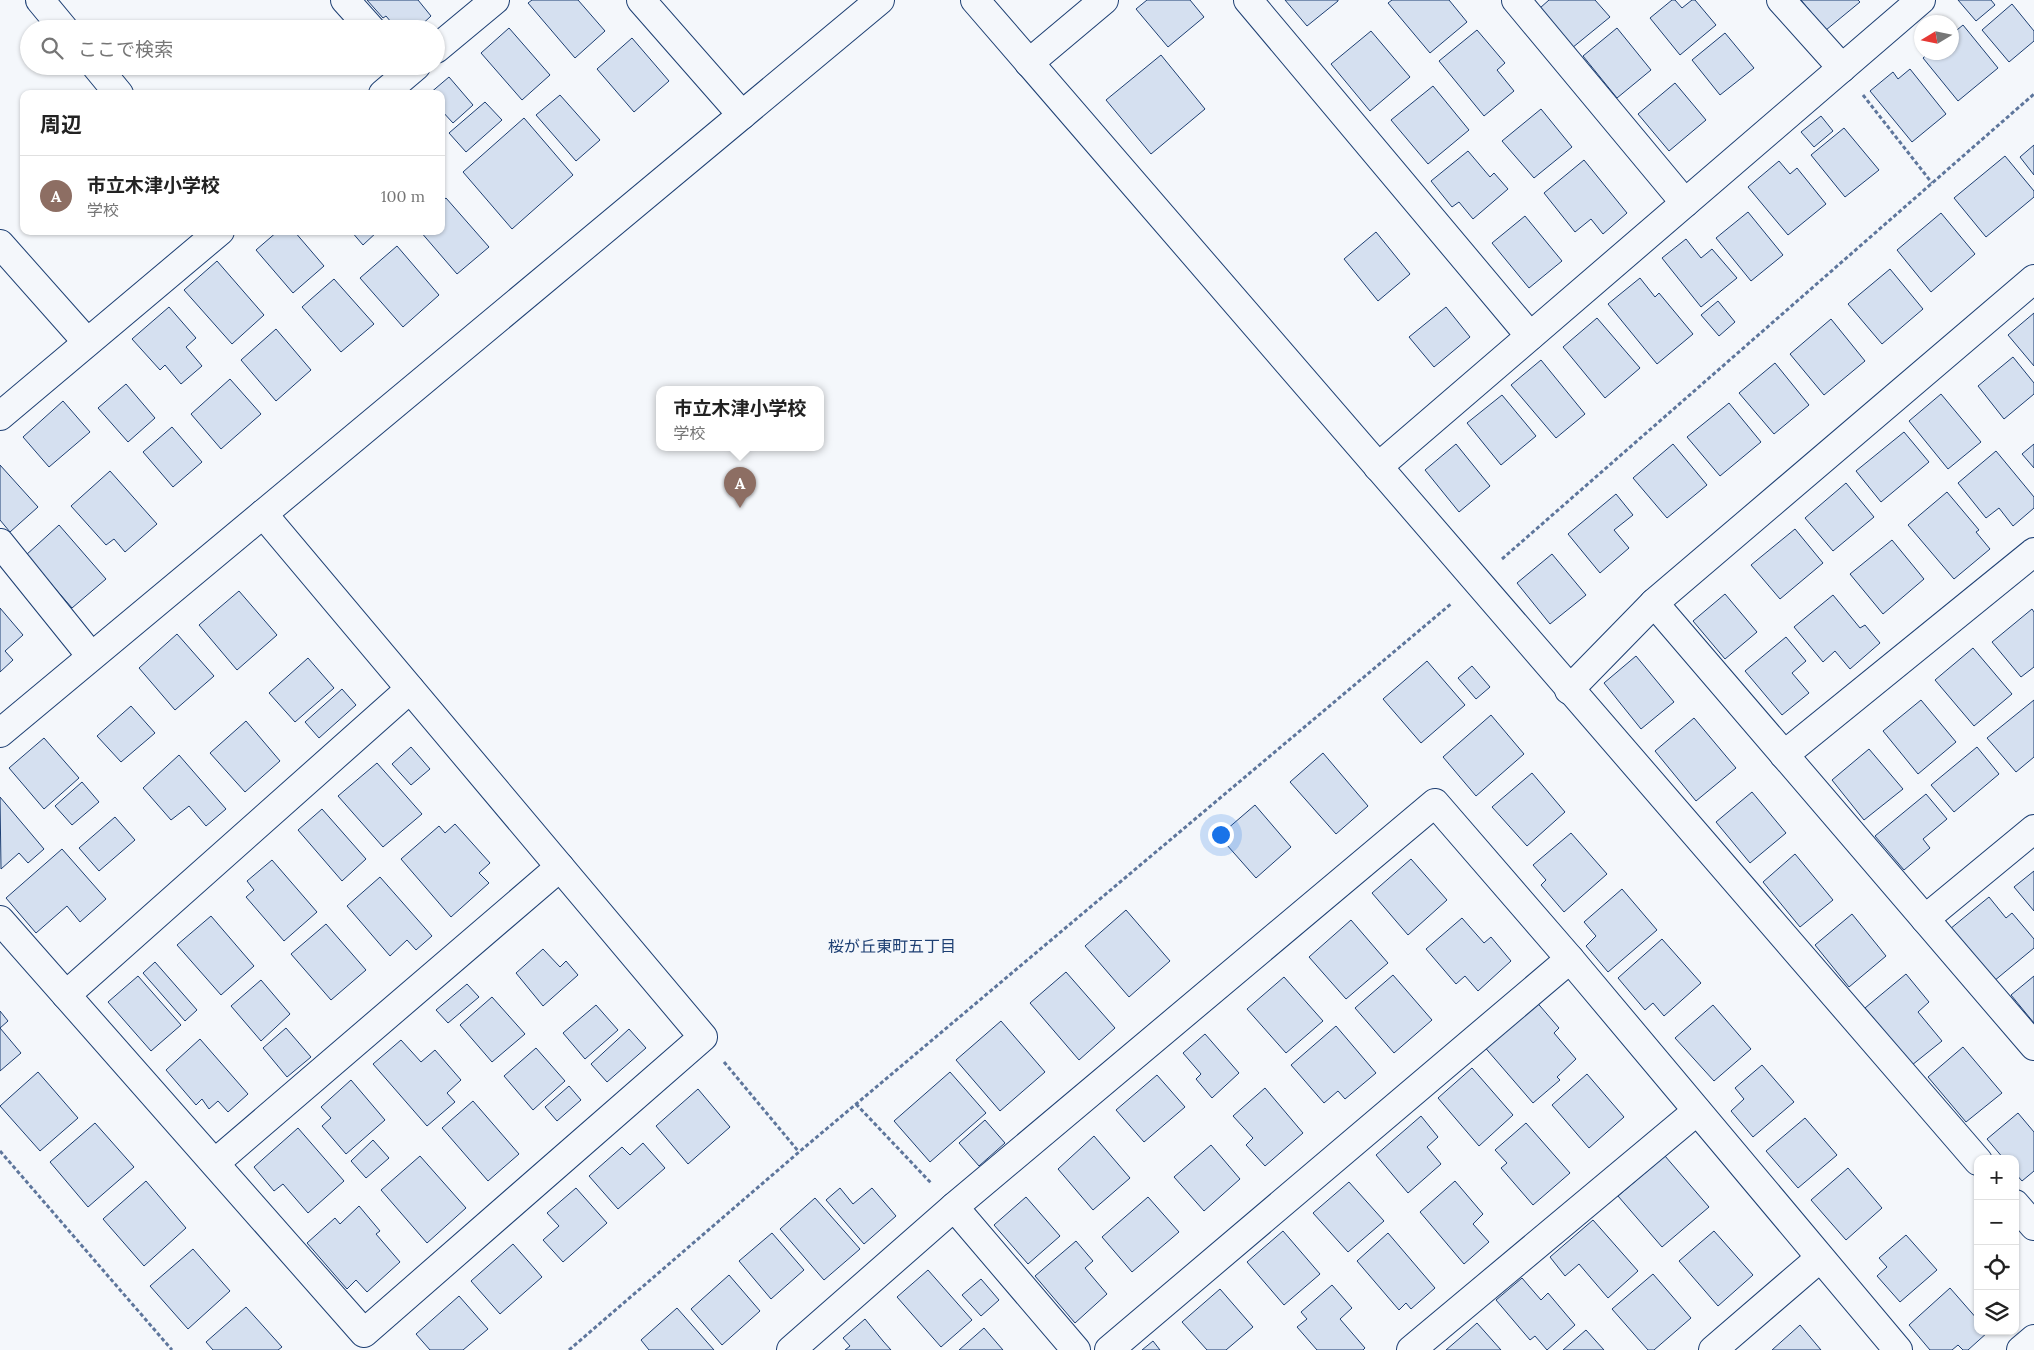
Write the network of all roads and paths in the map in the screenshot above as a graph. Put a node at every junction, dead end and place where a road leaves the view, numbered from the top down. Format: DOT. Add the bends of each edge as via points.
graph roads {
  1 [pos="40,0"];
  2 [pos="345,0"];
  3 [pos="495,0"];
  4 [pos="641,0"];
  5 [pos="880,0"];
  6 [pos="975,0"];
  7 [pos="1104,0"];
  8 [pos="1248,0"];
  9 [pos="1516,0"];
  10 [pos="1781,0"];
  11 [pos="1921,0"];
  12 [pos="57,20"];
  13 [pos="363,20"];
  14 [pos="445,42"];
  15 [pos="1029,63"];
  16 [pos="1842,68"];
  17 [pos="103,75"];
  18 [pos="402,75"];
  19 [pos="116,90"];
  20 [pos="387,90"];
  21 [pos="2034,94"];
  22 [pos="742,115"];
  23 [pos="1932,183"];
  24 [pos="1685,203"];
  25 [pos="215,235"];
  26 [pos="0,244"];
  27 [pos="2034,279"];
  28 [pos="1530,336"];
  29 [pos="87,342"];
  30 [pos="0,416"];
  31 [pos="1378,467"];
  32 [pos="263,514"];
  33 [pos="2034,552"];
  34 [pos="4,555"];
  35 [pos="1476,582"];
  36 [pos="1654,603"];
  37 [pos="92,656"];
  38 [pos="410,689"];
  39 [pos="1569,690"];
  40 [pos="0,733"];
  41 [pos="1784,755"];
  42 [pos="2034,829"];
  43 [pos="560,867"];
  44 [pos="1925,919"];
  45 [pos="0,920"];
  46 [pos="1570,959"];
  47 [pos="66,995"];
  48 [pos="703,1037"];
  49 [pos="2034,1046"];
  50 [pos="856,1104"];
  51 [pos="1697,1111"];
  52 [pos="0,1151"];
  53 [pos="799,1152"];
  54 [pos="1974,1156"];
  55 [pos="215,1163"];
  56 [pos="954,1207"];
  57 [pos="2019,1209"];
  58 [pos="2034,1226"];
  59 [pos="1820,1258"];
  60 [pos="2034,1339"];
  61 [pos="172,1350"];
  62 [pos="569,1350"];
  63 [pos="791,1350"];
  64 [pos="1076,1350"];
  65 [pos="1109,1350"];
  66 [pos="1411,1350"];
  67 [pos="1712,1350"];
  68 [pos="1898,1350"];
  69 [pos="2021,1350"];
  1 -- 12 [label="street"];
  2 -- 13 [label="street"];
  3 -- 14 [label="street"];
  4 -- 22 [label="street"];
  5 -- 22 [label="street"];
  6 -- 15 [label="street"];
  7 -- 15 [label="street"];
  8 -- 28 [label="street"];
  9 -- 24 [label="street"];
  10 -- 16 [label="street"];
  11 -- 16 [label="street"];
  15 -- 31 [label="street"];
  16 -- 23 [label="path"];
  16 -- 24 [label="street"];
  17 -- 19 [label="street"];
  18 -- 20 [label="street"];
  21 -- 23 [label="path"];
  22 -- 32 [label="street"];
  23 -- 35 [label="path"];
  24 -- 28 [label="street"];
  25 -- 29 [label="street"];
  26 -- 29 [label="street"];
  27 -- 36 [label="street"];
  28 -- 31 [label="street"];
  29 -- 30 [label="street"];
  31 -- 35 [label="street"];
  32 -- 37 [label="street"];
  32 -- 38 [label="street"];
  33 -- 41 [label="street"];
  34 -- 37 [label="street"];
  35 -- 39 [label="street"];
  35 -- 50 [label="path"];
  36 -- 39 [label="street"];
  36 -- 41 [label="street"];
  37 -- 40 [label="street"];
  38 -- 43 [label="street"];
  38 -- 47 [label="street"];
  39 -- 54 [label="street"];
  41 -- 44 [label="street"];
  42 -- 44 [label="street"];
  43 -- 48 [label="street"];
  43 -- 55 [label="street"];
  44 -- 49 [label="street"];
  45 -- 47 [label="street"];
  46 -- 51 [label="street"];
  46 -- 56 [label="street" via="1435,803"];
  46 -- 65 [label="street"];
  47 -- 55 [label="street"];
  48 -- 53 [label="path"];
  48 -- 55 [label="street" via="364,1333"];
  50 -- 53 [label="path"];
  50 -- 56 [label="path"];
  51 -- 59 [label="street"];
  51 -- 66 [label="street"];
  52 -- 61 [label="path"];
  53 -- 62 [label="path"];
  56 -- 63 [label="street"];
  56 -- 64 [label="street"];
  57 -- 58 [label="street"];
  59 -- 67 [label="street"];
  59 -- 68 [label="street"];
  60 -- 69 [label="street"];
}
